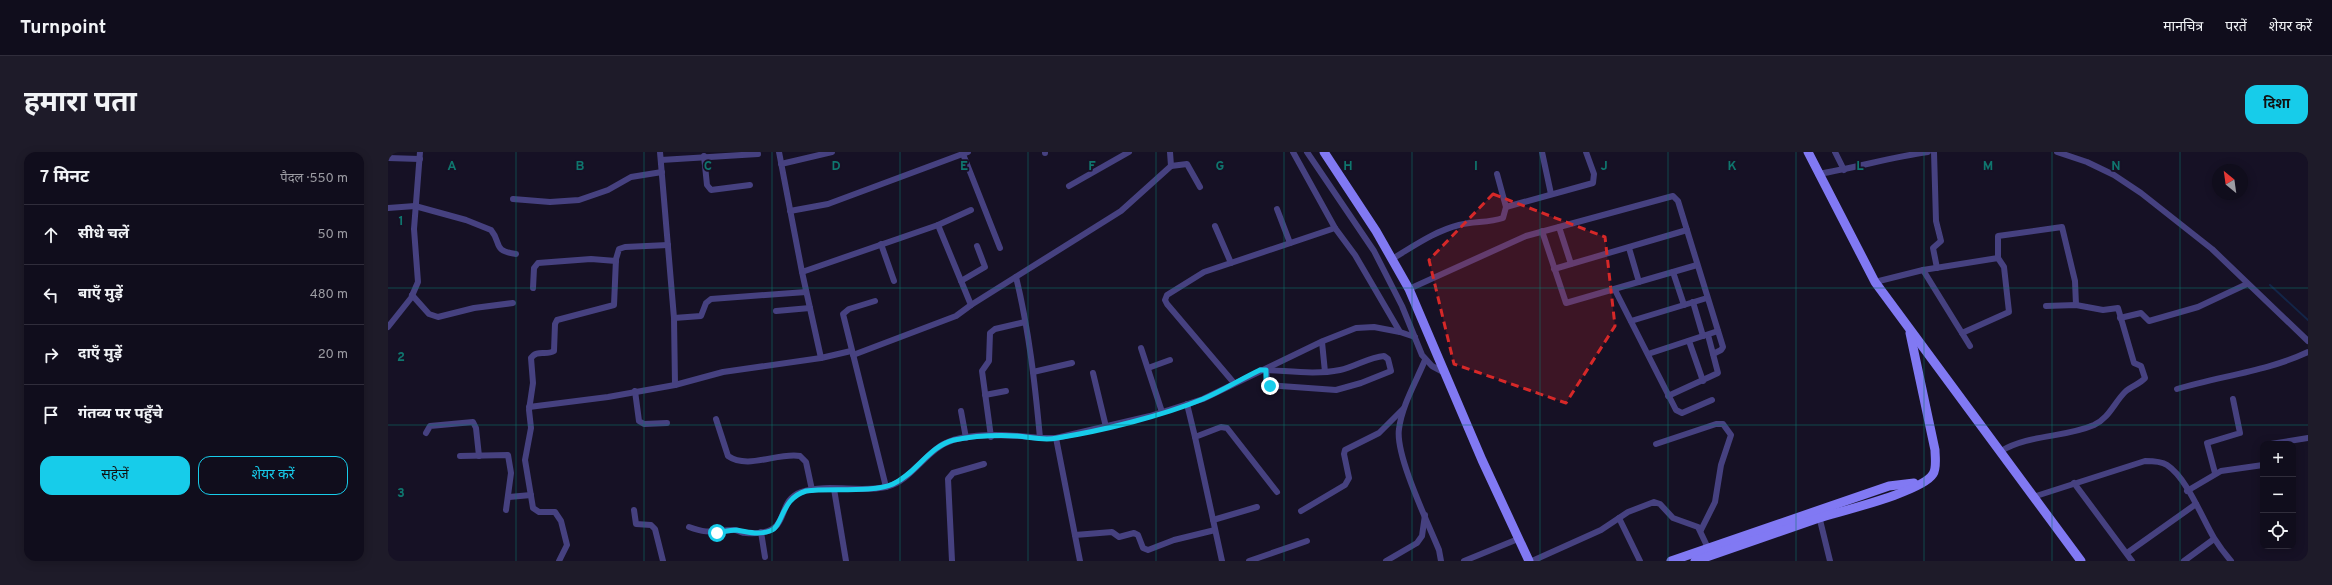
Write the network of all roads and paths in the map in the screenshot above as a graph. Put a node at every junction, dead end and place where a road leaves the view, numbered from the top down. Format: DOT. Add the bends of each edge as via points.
graph roads {
  1 [pos="420,152"];
  2 [pos="660,152"];
  3 [pos="779,152"];
  4 [pos="832,152"];
  5 [pos="1129,152"];
  6 [pos="1170,152"];
  7 [pos="1293,152"];
  8 [pos="1307,152"];
  9 [pos="1324,152"];
  10 [pos="1542,152"];
  11 [pos="1586,152"];
  12 [pos="1808,152"];
  13 [pos="1835,152"];
  14 [pos="1928,152"];
  15 [pos="1934,152"];
  16 [pos="2057,152"];
  17 [pos="966,153"];
  18 [pos="758,154"];
  19 [pos="704,156"];
  20 [pos="388,158"];
  21 [pos="420,159"];
  22 [pos="661,160"];
  23 [pos="781,164"];
  24 [pos="1171,166"];
  25 [pos="1844,170"];
  26 [pos="662,172"];
  27 [pos="1497,174"];
  28 [pos="1818,174"];
  29 [pos="750,185"];
  30 [pos="1069,186"];
  31 [pos="1200,187"];
  32 [pos="1551,194"];
  33 [pos="513,199"];
  34 [pos="415,206"];
  35 [pos="1506,207"];
  36 [pos="388,208"];
  37 [pos="1276,209"];
  38 [pos="971,210"];
  39 [pos="790,211"];
  40 [pos="938,225"];
  41 [pos="1215,226"];
  42 [pos="1558,227"];
  43 [pos="1335,228"];
  44 [pos="1687,230"];
  45 [pos="1542,231"];
  46 [pos="1290,243"];
  47 [pos="668,244"];
  48 [pos="882,244"];
  49 [pos="976,246"];
  50 [pos="1000,248"];
  51 [pos="1629,248"];
  52 [pos="516,254"];
  53 [pos="1998,258"];
  54 [pos="1392,259"];
  55 [pos="616,261"];
  56 [pos="1231,263"];
  57 [pos="1571,264"];
  58 [pos="1697,265"];
  59 [pos="1937,268"];
  60 [pos="1554,269"];
  61 [pos="1923,270"];
  62 [pos="802,272"];
  63 [pos="1673,272"];
  64 [pos="1016,276"];
  65 [pos="894,281"];
  66 [pos="961,281"];
  67 [pos="1639,282"];
  68 [pos="1875,282"];
  69 [pos="2247,284"];
  70 [pos="532,288"];
  71 [pos="1409,289"];
  72 [pos="1615,290"];
  73 [pos="806,292"];
  74 [pos="412,295"];
  75 [pos="1708,298"];
  76 [pos="875,301"];
  77 [pos="1694,302"];
  78 [pos="513,303"];
  79 [pos="971,305"];
  80 [pos="1684,305"];
  81 [pos="2076,305"];
  82 [pos="2046,306"];
  83 [pos="810,308"];
  84 [pos="776,311"];
  85 [pos="674,318"];
  86 [pos="2120,318"];
  87 [pos="1631,321"];
  88 [pos="1025,322"];
  89 [pos="388,327"];
  90 [pos="1910,329"];
  91 [pos="1718,331"];
  92 [pos="1400,332"];
  93 [pos="1962,333"];
  94 [pos="1705,335"];
  95 [pos="1415,337"];
  96 [pos="1689,341"];
  97 [pos="2308,341"];
  98 [pos="1322,342"];
  99 [pos="1970,346"];
  100 [pos="1141,348"];
  101 [pos="2308,352"];
  102 [pos="852,353"];
  103 [pos="1648,354"];
  104 [pos="1714,354"];
  105 [pos="821,358"];
  106 [pos="1170,360"];
  107 [pos="1426,360"];
  108 [pos="1072,363"];
  109 [pos="1148,368"];
  110 [pos="1263,370"];
  111 [pos="1033,372"];
  112 [pos="1325,372"];
  113 [pos="1093,373"];
  114 [pos="1445,373"];
  115 [pos="1703,381"];
  116 [pos="1234,383"];
  117 [pos="675,385"];
  118 [pos="2177,389"];
  119 [pos="635,391"];
  120 [pos="1006,391"];
  121 [pos="985,395"];
  122 [pos="1668,396"];
  123 [pos="2232,399"];
  124 [pos="1712,400"];
  125 [pos="1187,404"];
  126 [pos="529,407"];
  127 [pos="1404,408"];
  128 [pos="962,411"];
  129 [pos="1162,412"];
  130 [pos="716,419"];
  131 [pos="667,423"];
  132 [pos="1106,427"];
  133 [pos="426,433"];
  134 [pos="991,437"];
  135 [pos="1195,437"];
  136 [pos="966,438"];
  137 [pos="1040,438"];
  138 [pos="1056,438"];
  139 [pos="2308,438"];
  140 [pos="2290,441"];
  141 [pos="1656,444"];
  142 [pos="2001,451"];
  143 [pos="460,456"];
  144 [pos="478,456"];
  145 [pos="984,464"];
  146 [pos="2260,466"];
  147 [pos="2215,473"];
  148 [pos="2074,483"];
  149 [pos="886,487"];
  150 [pos="834,488"];
  151 [pos="812,490"];
  152 [pos="2187,491"];
  153 [pos="1277,492"];
  154 [pos="530,495"];
  155 [pos="509,497"];
  156 [pos="2033,497"];
  157 [pos="2196,504"];
  158 [pos="1257,508"];
  159 [pos="506,510"];
  160 [pos="634,510"];
  161 [pos="1301,511"];
  162 [pos="1425,514"];
  163 [pos="1819,514"];
  164 [pos="1619,518"];
  165 [pos="1213,520"];
  166 [pos="689,527"];
  167 [pos="1215,530"];
  168 [pos="1701,530"];
  169 [pos="761,532"];
  170 [pos="1075,535"];
  171 [pos="1518,539"];
  172 [pos="2214,539"];
  173 [pos="1307,541"];
  174 [pos="1710,553"];
  175 [pos="2127,554"];
  176 [pos="765,557"];
  177 [pos="559,561"];
  178 [pos="663,561"];
  179 [pos="846,561"];
  180 [pos="952,561"];
  181 [pos="1080,561"];
  182 [pos="1222,561"];
  183 [pos="1249,561"];
  184 [pos="1386,561"];
  185 [pos="1441,561"];
  186 [pos="1464,561"];
  187 [pos="1529,561"];
  188 [pos="1532,561"];
  189 [pos="1640,561"];
  190 [pos="1671,561"];
  191 [pos="1695,561"];
  192 [pos="1830,561"];
  193 [pos="2081,561"];
  194 [pos="2132,561"];
  195 [pos="2184,561"];
  196 [pos="2231,561"];
  1 -- 21 [label="street"];
  2 -- 22 [label="street"];
  3 -- 23 [label="street"];
  4 -- 23 [label="street"];
  5 -- 30 [label="street"];
  6 -- 24 [label="street"];
  7 -- 43 [label="street"];
  8 -- 95 [label="street" via="1374,252"];
  9 -- 54 [label="street"];
  10 -- 32 [label="street"];
  11 -- 32 [label="street" via="1594,174 1593,183"];
  12 -- 28 [label="street"];
  13 -- 25 [label="street"];
  14 -- 25 [label="street" via="1897,156"];
  15 -- 59 [label="street" via="1936,221 1941,241 1933,248"];
  16 -- 69 [label="street" via="2114,175 2141,193 2212,249"];
  17 -- 39 [label="street" via="828,204"];
  17 -- 50 [label="street"];
  18 -- 19 [label="street"];
  19 -- 22 [label="street"];
  19 -- 29 [label="street" via="707,185 711,190"];
  20 -- 21 [label="street"];
  21 -- 34 [label="street"];
  22 -- 26 [label="street"];
  23 -- 39 [label="street"];
  24 -- 31 [label="street" via="1187,164"];
  24 -- 64 [label="street" via="1121,211"];
  25 -- 28 [label="street"];
  26 -- 33 [label="street" via="631,177 602,193 579,200 550,202"];
  26 -- 47 [label="street"];
  27 -- 35 [label="street"];
  28 -- 68 [label="street"];
  32 -- 35 [label="street"];
  34 -- 36 [label="street"];
  34 -- 52 [label="street" via="489,229 493,232 496,244 503,251"];
  34 -- 74 [label="street" via="418,282"];
  35 -- 54 [label="street" via="1503,218 1494,222 1473,222 1449,228"];
  37 -- 46 [label="street"];
  38 -- 40 [label="street"];
  39 -- 62 [label="street"];
  40 -- 48 [label="street"];
  40 -- 66 [label="street"];
  41 -- 56 [label="street"];
  42 -- 44 [label="street" via="1673,196 1678,201"];
  42 -- 45 [label="street"];
  42 -- 57 [label="street"];
  43 -- 46 [label="street"];
  43 -- 92 [label="street" via="1355,254"];
  44 -- 51 [label="street"];
  44 -- 58 [label="street"];
  45 -- 60 [label="street"];
  45 -- 71 [label="street" via="1514,241"];
  46 -- 56 [label="street"];
  47 -- 55 [label="street" via="622,247 617,252"];
  47 -- 85 [label="street"];
  48 -- 62 [label="street"];
  48 -- 65 [label="street"];
  49 -- 66 [label="street" via="985,266"];
  51 -- 57 [label="street"];
  51 -- 67 [label="street"];
  53 -- 59 [label="street"];
  53 -- 81 [label="street" via="1998,236 2062,227 2075,276"];
  53 -- 93 [label="street" via="2004,267 2009,312"];
  54 -- 71 [label="street"];
  55 -- 70 [label="street" via="591,259 538,263 534,268"];
  55 -- 126 [label="street" via="614,305 557,320 554,351 532,356 530,361 533,383"];
  56 -- 116 [label="street" via="1196,276 1167,295 1165,300"];
  57 -- 60 [label="street"];
  58 -- 63 [label="street"];
  58 -- 75 [label="street"];
  59 -- 61 [label="street"];
  60 -- 72 [label="street" via="1566,303"];
  61 -- 68 [label="street"];
  61 -- 93 [label="street"];
  62 -- 73 [label="street"];
  63 -- 67 [label="street"];
  63 -- 80 [label="street"];
  64 -- 79 [label="street"];
  64 -- 88 [label="street"];
  66 -- 79 [label="street"];
  67 -- 72 [label="street"];
  68 -- 90 [label="street"];
  69 -- 86 [label="street" via="2198,307 2149,321 2141,312"];
  69 -- 97 [label="street"];
  71 -- 114 [label="street"];
  72 -- 87 [label="street"];
  73 -- 83 [label="street"];
  73 -- 85 [label="street" via="709,300 701,316"];
  74 -- 78 [label="street" via="429,314 438,317 474,308"];
  74 -- 89 [label="street"];
  75 -- 77 [label="street"];
  75 -- 91 [label="street"];
  76 -- 102 [label="street" via="849,309 844,314"];
  77 -- 80 [label="street"];
  77 -- 94 [label="street"];
  79 -- 102 [label="street" via="956,316"];
  80 -- 87 [label="street"];
  81 -- 82 [label="street"];
  81 -- 86 [label="street" via="2098,309 2116,308"];
  83 -- 84 [label="street"];
  83 -- 105 [label="street"];
  85 -- 117 [label="street"];
  86 -- 142 [label="street" via="2134,362 2141,366 2144,380 2127,390 2108,415 2098,423 2021,441"];
  87 -- 103 [label="street"];
  88 -- 111 [label="street"];
  88 -- 121 [label="street" via="990,332 989,363 982,371"];
  90 -- 142 [label="street"];
  90 -- 163 [label="street" via="1935,450 1933,474 1925,481 1892,496"];
  91 -- 94 [label="street"];
  91 -- 104 [label="street" via="1722,349"];
  92 -- 95 [label="street"];
  92 -- 98 [label="street" via="1365,326 1345,331"];
  93 -- 99 [label="street"];
  94 -- 96 [label="street"];
  94 -- 104 [label="street"];
  95 -- 107 [label="street"];
  96 -- 103 [label="street"];
  96 -- 115 [label="street"];
  98 -- 110 [label="street"];
  98 -- 112 [label="street"];
  100 -- 109 [label="street"];
  101 -- 118 [label="street" via="2276,364"];
  102 -- 105 [label="street"];
  102 -- 149 [label="street"];
  103 -- 122 [label="street"];
  104 -- 115 [label="street" via="1718,373"];
  105 -- 117 [label="street" via="722,372"];
  106 -- 109 [label="street"];
  107 -- 114 [label="street"];
  107 -- 127 [label="street"];
  108 -- 111 [label="street"];
  109 -- 129 [label="street"];
  110 -- 112 [label="street"];
  110 -- 112 [label="street" via="1268,385 1328,390 1361,383 1391,370 1388,359 1384,356"];
  110 -- 116 [label="street"];
  111 -- 137 [label="street"];
  113 -- 132 [label="street"];
  114 -- 171 [label="street"];
  115 -- 122 [label="street"];
  116 -- 125 [label="street" via="1206,398"];
  117 -- 119 [label="street"];
  119 -- 126 [label="street"];
  119 -- 131 [label="street" via="639,421 644,424"];
  120 -- 121 [label="street"];
  121 -- 134 [label="street"];
  122 -- 124 [label="street" via="1676,410 1682,413"];
  123 -- 147 [label="street" via="2240,433 2207,443"];
  125 -- 129 [label="street"];
  125 -- 135 [label="street"];
  126 -- 154 [label="street" via="531,428 525,455"];
  127 -- 161 [label="street" via="1379,433 1345,450 1349,478 1345,485"];
  127 -- 162 [label="street" via="1398,439 1404,464"];
  128 -- 136 [label="street"];
  129 -- 132 [label="street"];
  130 -- 151 [label="street" via="728,456 747,460 800,456 806,462"];
  132 -- 138 [label="street"];
  133 -- 144 [label="street" via="430,426 473,422 476,428"];
  134 -- 136 [label="street"];
  134 -- 137 [label="street"];
  135 -- 153 [label="street" via="1222,427 1227,428"];
  135 -- 165 [label="street"];
  136 -- 149 [label="street" via="946,442 908,475"];
  137 -- 138 [label="street"];
  138 -- 170 [label="street"];
  139 -- 140 [label="street"];
  141 -- 168 [label="street" via="1716,424 1723,424 1731,435 1721,465 1713,509"];
  142 -- 156 [label="street"];
  143 -- 144 [label="street"];
  144 -- 155 [label="street" via="508,455 511,473"];
  145 -- 180 [label="street" via="953,473 948,479"];
  146 -- 147 [label="street"];
  147 -- 152 [label="street"];
  148 -- 152 [label="street" via="2145,461 2166,465"];
  148 -- 156 [label="street"];
  148 -- 175 [label="street"];
  149 -- 150 [label="street"];
  150 -- 151 [label="street"];
  150 -- 179 [label="street"];
  151 -- 169 [label="street" via="794,496 784,507 777,526"];
  152 -- 157 [label="street"];
  154 -- 155 [label="street"];
  154 -- 177 [label="street" via="531,505 536,510 553,511 559,516 567,546"];
  155 -- 159 [label="street"];
  156 -- 193 [label="street"];
  157 -- 172 [label="street"];
  157 -- 175 [label="street"];
  158 -- 165 [label="street"];
  160 -- 178 [label="street" via="636,524 651,525 654,529"];
  162 -- 184 [label="street" via="1422,536 1417,543"];
  162 -- 185 [label="street"];
  163 -- 174 [label="street"];
  163 -- 192 [label="street"];
  164 -- 168 [label="street" via="1656,502 1670,516 1696,525"];
  164 -- 188 [label="street" via="1601,530"];
  164 -- 189 [label="street"];
  165 -- 167 [label="street"];
  166 -- 169 [label="street" via="708,533 733,530 745,533"];
  167 -- 170 [label="street" via="1174,540 1148,550 1143,548 1136,533 1119,537 1112,532"];
  167 -- 182 [label="street"];
  168 -- 174 [label="street"];
  169 -- 176 [label="street"];
  170 -- 181 [label="street"];
  171 -- 186 [label="street"];
  171 -- 187 [label="street"];
  172 -- 195 [label="street"];
  172 -- 196 [label="street"];
  173 -- 183 [label="street"];
  174 -- 190 [label="street"];
  174 -- 191 [label="street"];
  175 -- 194 [label="street"];
}
